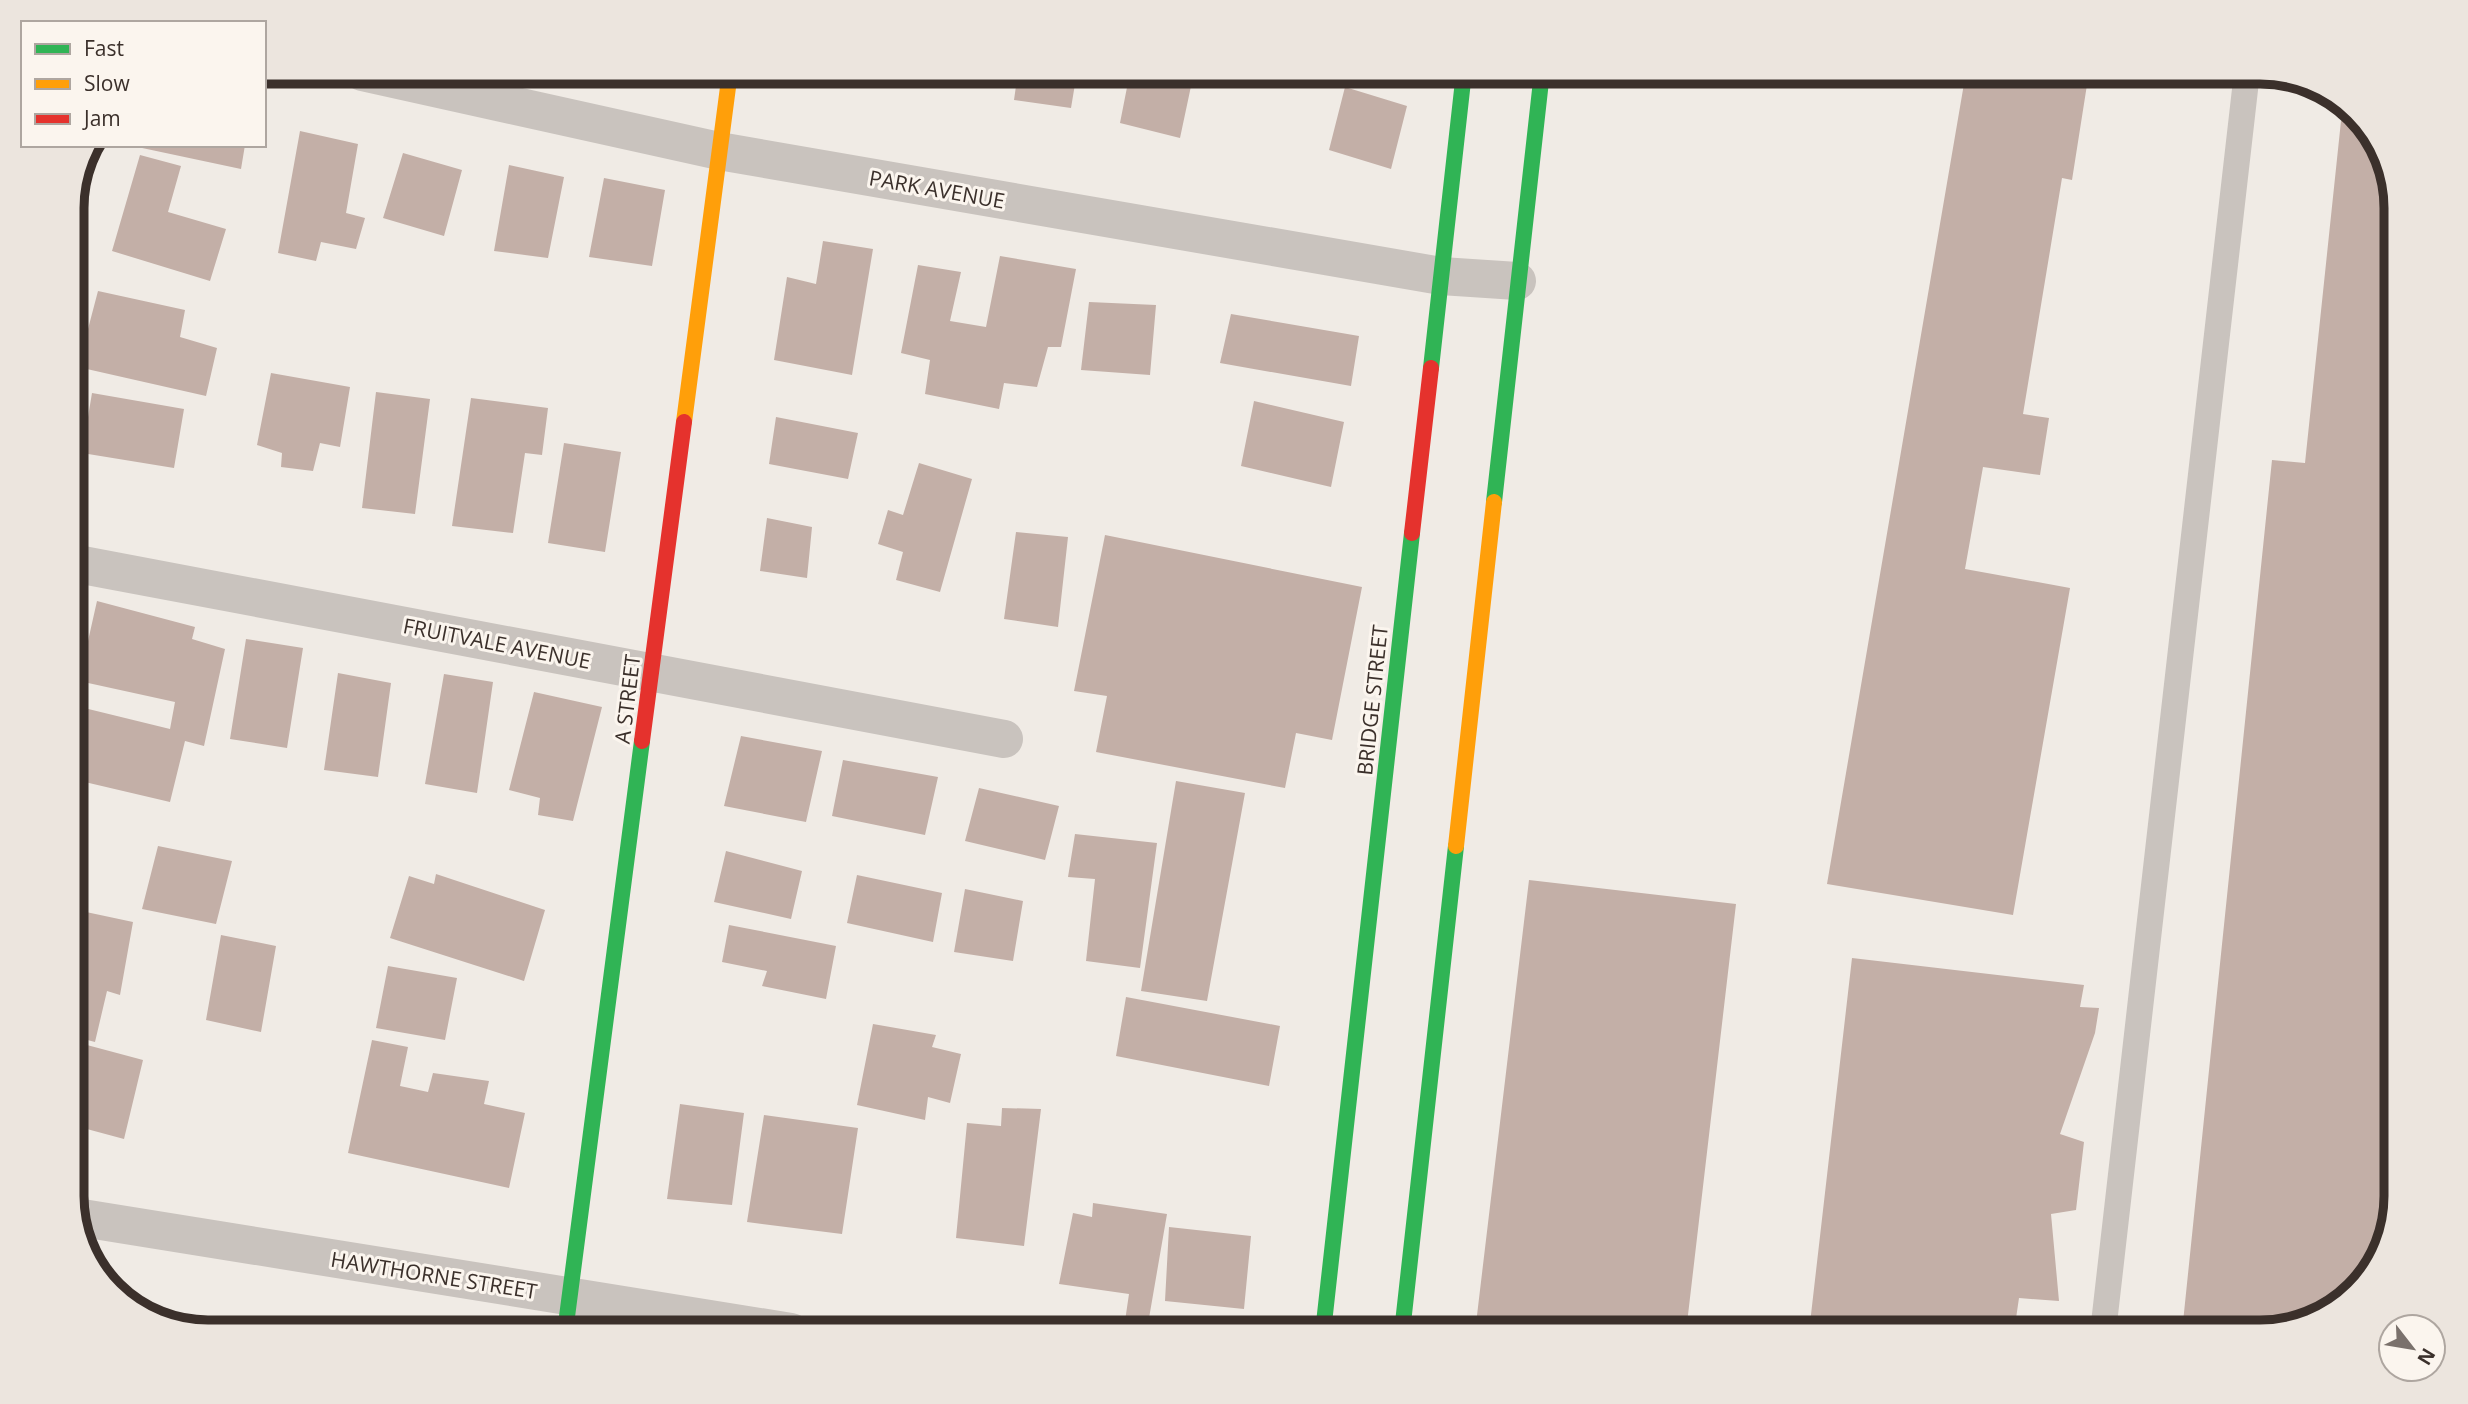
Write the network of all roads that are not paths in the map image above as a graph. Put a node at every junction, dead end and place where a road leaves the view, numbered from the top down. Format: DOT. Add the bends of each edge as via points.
graph roads {
  1 [pos="416,84"];
  2 [pos="728,84"];
  3 [pos="1463,84"];
  4 [pos="1541,84"];
  5 [pos="2247,84"];
  6 [pos="719,151"];
  7 [pos="1441,276"];
  8 [pos="1517,282"];
  9 [pos="84,565"];
  10 [pos="651,672"];
  11 [pos="1004,738"];
  12 [pos="86,1219"];
  13 [pos="567,1315"];
  14 [pos="633,1320"];
  15 [pos="1323,1320"];
  16 [pos="1403,1320"];
  17 [pos="2103,1320"];
  1 -- 6 [label="street, PARK AVENUE"];
  2 -- 6 [label="main road, A STREET"];
  3 -- 7 [label="main road, BRIDGE STREET"];
  4 -- 8 [label="main road"];
  5 -- 17 [label="lane"];
  6 -- 7 [label="street, PARK AVENUE"];
  6 -- 10 [label="main road, A STREET"];
  7 -- 8 [label="street, PARK AVENUE"];
  7 -- 15 [label="main road, BRIDGE STREET"];
  8 -- 16 [label="main road"];
  9 -- 10 [label="street, FRUITVALE AVENUE"];
  10 -- 11 [label="street, FRUITVALE AVENUE"];
  10 -- 13 [label="main road, A STREET"];
  12 -- 13 [label="street, HAWTHORNE STREET"];
  13 -- 14 [label="street, HAWTHORNE STREET"];
}
